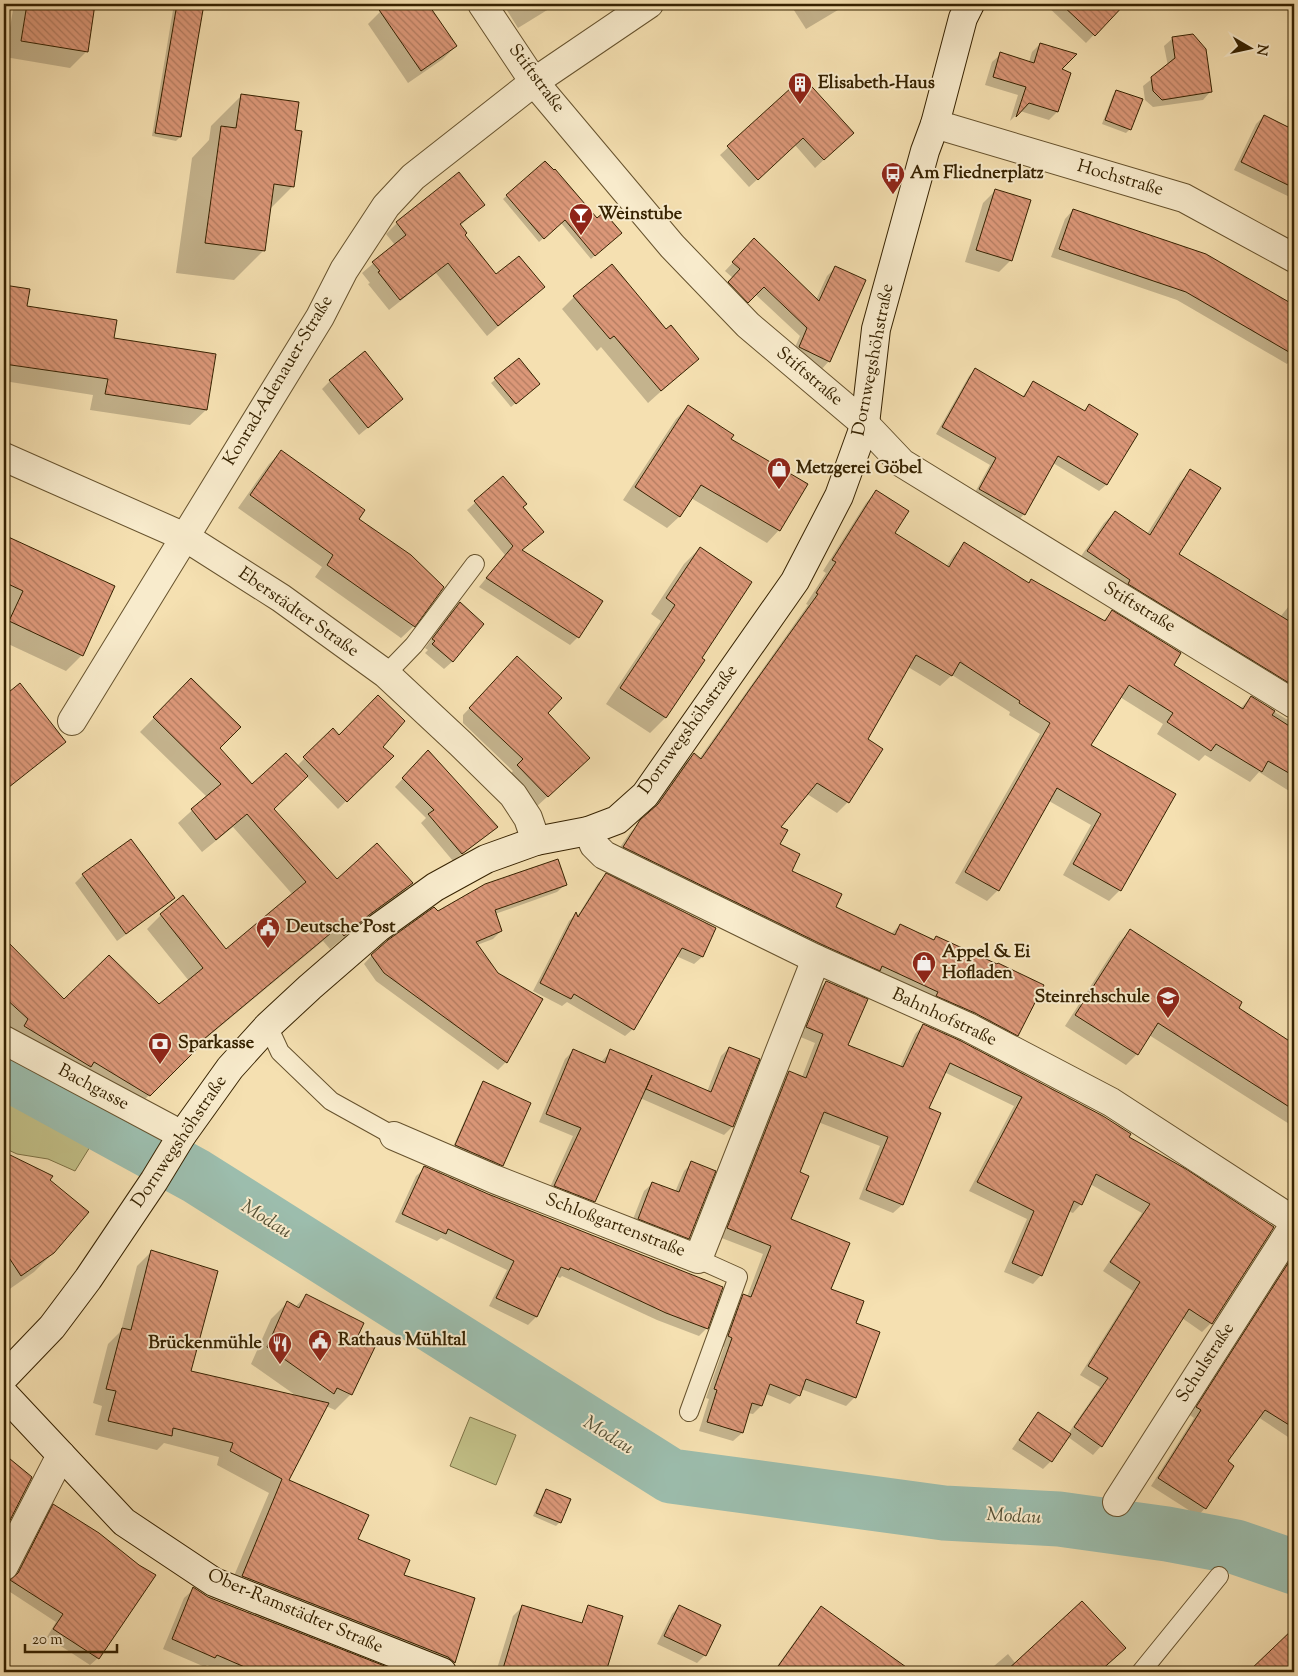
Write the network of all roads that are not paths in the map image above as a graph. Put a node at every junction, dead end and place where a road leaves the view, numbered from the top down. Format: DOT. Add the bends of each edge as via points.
graph roads {
  1 [pos="482,4"];
  2 [pos="649,4"];
  3 [pos="970,4"];
  4 [pos="534,82"];
  5 [pos="935,124"];
  6 [pos="1294,258"];
  7 [pos="865,424"];
  8 [pos="4,456"];
  9 [pos="185,537"];
  10 [pos="475,564"];
  11 [pos="386,674"];
  12 [pos="1294,704"];
  13 [pos="72,721"];
  14 [pos="588,831"];
  15 [pos="536,841"];
  16 [pos="816,959"];
  17 [pos="268,1026"];
  18 [pos="4,1040"];
  19 [pos="182,1136"];
  20 [pos="394,1136"];
  21 [pos="1294,1220"];
  22 [pos="1294,1225"];
  23 [pos="698,1259"];
  24 [pos="4,1377"];
  25 [pos="4,1394"];
  26 [pos="689,1412"];
  27 [pos="61,1455"];
  28 [pos="1117,1502"];
  29 [pos="4,1566"];
  30 [pos="1219,1576"];
  31 [pos="442,1672"];
  32 [pos="1141,1672"];
  1 -- 4 [label="street, Stiftstraße"];
  2 -- 4 [label="street, Konrad-Adenauer-Straße"];
  3 -- 5 [label="street, Dornwegshöhstraße"];
  4 -- 7 [label="street, Stiftstraße" via="672,246 741,318"];
  4 -- 9 [label="street, Konrad-Adenauer-Straße" via="412,177 386,206 344,270 320,317"];
  5 -- 6 [label="street, Hochstraße" via="1184,198"];
  5 -- 7 [label="street, Dornwegshöhstraße" via="876,329"];
  7 -- 12 [label="street, Stiftstraße" via="902,463"];
  7 -- 14 [label="street, Dornwegshöhstraße" via="839,496 795,581 645,794 617,820"];
  8 -- 9 [label="street, Eberstädter Straße"];
  9 -- 11 [label="street, Eberstädter Straße" via="281,598"];
  9 -- 13 [label="street, Konrad-Adenauer-Straße"];
  10 -- 11 [label="lane" via="414,646"];
  11 -- 15 [label="street, Eberstädter Straße" via="513,795 528,818"];
  14 -- 15 [label="street, Dornwegshöhstraße"];
  14 -- 16 [label="street, Bahnhofstraße" via="594,845 604,855"];
  15 -- 17 [label="street, Dornwegshöhstraße" via="486,859 435,887 378,928"];
  16 -- 21 [label="street, Bahnhofstraße" via="968,1027 1111,1102"];
  16 -- 23 [label="street, Schloßgartenstraße"];
  17 -- 19 [label="street, Dornwegshöhstraße" via="230,1068"];
  17 -- 20 [label="lane, Schloßgartenstraße" via="280,1052 331,1100"];
  18 -- 19 [label="street, Bachgasse"];
  19 -- 24 [label="street, Dornwegshöhstraße" via="88,1279 52,1327"];
  20 -- 23 [label="street, Schloßgartenstraße"];
  22 -- 28 [label="street, Schulstraße"];
  23 -- 26 [label="lane" via="738,1278"];
  25 -- 27 [label="street, Ober-Ramstädter Straße"];
  27 -- 29 [label="street"];
  27 -- 31 [label="street, Ober-Ramstädter Straße" via="124,1522 214,1582"];
  30 -- 32 [label="lane"];
}
